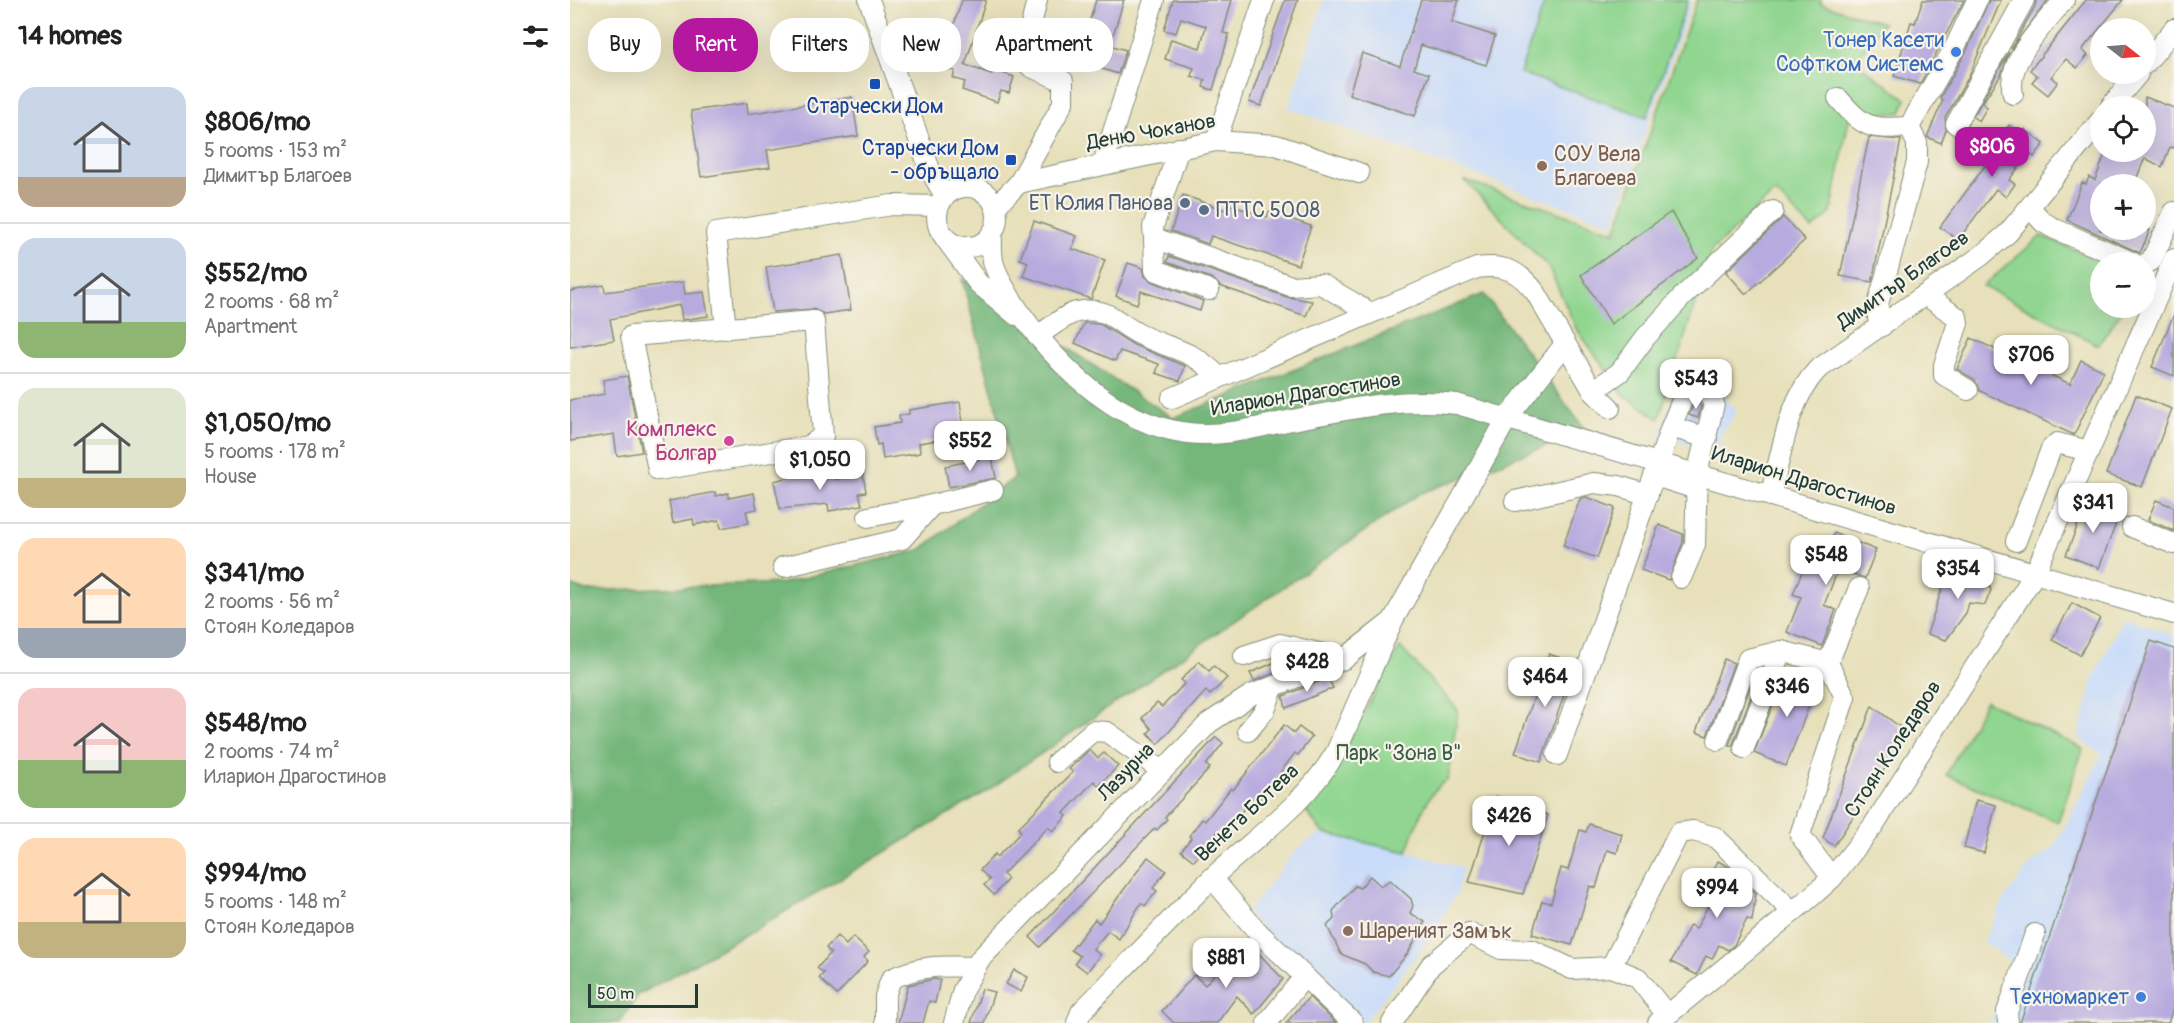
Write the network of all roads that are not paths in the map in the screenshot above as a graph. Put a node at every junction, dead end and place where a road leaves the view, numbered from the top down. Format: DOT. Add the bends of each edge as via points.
graph roads {
  1 [pos="869,0"];
  2 [pos="1037,0"];
  3 [pos="1154,0"];
  4 [pos="1264,0"];
  5 [pos="1977,0"];
  6 [pos="2024,0"];
  7 [pos="2064,0"];
  8 [pos="2174,29"];
  9 [pos="2156,51"];
  10 [pos="2130,84"];
  11 [pos="2013,94"];
  12 [pos="2119,96"];
  13 [pos="1838,98"];
  14 [pos="1956,124"];
  15 [pos="1909,127"];
  16 [pos="2090,134"];
  17 [pos="1216,141"];
  18 [pos="1179,148"];
  19 [pos="1102,164"];
  20 [pos="1359,173"];
  21 [pos="1019,183"];
  22 [pos="942,201"];
  23 [pos="995,207"];
  24 [pos="2031,208"];
  25 [pos="1773,211"];
  26 [pos="2174,212"];
  27 [pos="992,233"];
  28 [pos="945,238"];
  29 [pos="1154,238"];
  30 [pos="2109,252"];
  31 [pos="2155,252"];
  32 [pos="2174,259"];
  33 [pos="1209,290"];
  34 [pos="1925,295"];
  35 [pos="1369,312"];
  36 [pos="1882,326"];
  37 [pos="726,329"];
  38 [pos="1034,331"];
  39 [pos="1565,344"];
  40 [pos="1219,377"];
  41 [pos="1968,390"];
  42 [pos="1593,391"];
  43 [pos="1172,398"];
  44 [pos="1610,408"];
  45 [pos="1508,417"];
  46 [pos="1671,428"];
  47 [pos="1707,438"];
  48 [pos="2089,451"];
  49 [pos="1657,469"];
  50 [pos="1696,481"];
  51 [pos="993,490"];
  52 [pos="1648,495"];
  53 [pos="1770,496"];
  54 [pos="1515,501"];
  55 [pos="932,505"];
  56 [pos="868,517"];
  57 [pos="2132,527"];
  58 [pos="2016,541"];
  59 [pos="2174,544"];
  60 [pos="783,567"];
  61 [pos="2034,575"];
  62 [pos="1681,578"];
  63 [pos="1859,588"];
  64 [pos="2174,603"];
  65 [pos="2146,605"];
  66 [pos="2174,614"];
  67 [pos="1393,620"];
  68 [pos="1780,651"];
  69 [pos="1244,656"];
  70 [pos="1344,659"];
  71 [pos="1827,663"];
  72 [pos="1273,688"];
  73 [pos="1248,731"];
  74 [pos="1718,740"];
  75 [pos="1744,748"];
  76 [pos="1557,755"];
  77 [pos="1057,762"];
  78 [pos="1161,770"];
  79 [pos="1212,878"];
  80 [pos="1832,878"];
  81 [pos="1793,912"];
  82 [pos="2035,934"];
  83 [pos="976,967"];
  84 [pos="1611,967"];
  85 [pos="1304,977"];
  86 [pos="1662,1019"];
  87 [pos="885,1023"];
  88 [pos="954,1023"];
  89 [pos="1077,1023"];
  90 [pos="1267,1023"];
  91 [pos="1353,1023"];
  92 [pos="1392,1023"];
  93 [pos="2008,1023"];
  1 -- 22 [label="street"];
  2 -- 21 [label="street" via="1023,59 1031,67 1063,81 1063,103"];
  3 -- 19 [label="street"];
  4 -- 17 [label="street"];
  5 -- 15 [label="street"];
  6 -- 14 [label="street"];
  7 -- 11 [label="street" via="2014,65 2010,81"];
  8 -- 9 [label="street"];
  10 -- 12 [label="street"];
  13 -- 15 [label="street" via="1863,124"];
  15 -- 36 [label="street" via="1919,152 1878,304"];
  16 -- 24 [label="street, Димитър Благоев"];
  17 -- 18 [label="street, Деню Чоканов"];
  17 -- 20 [label="street, Деню Чоканов" via="1276,145"];
  18 -- 19 [label="street, Деню Чоканов"];
  18 -- 29 [label="street" via="1153,227"];
  19 -- 21 [label="street, Деню Чоканов"];
  21 -- 23 [label="street"];
  22 -- 23 [label="street" via="958,188 973,188 986,194"];
  22 -- 28 [label="street" via="937,223"];
  22 -- 37 [label="street" via="892,205 716,233"];
  23 -- 27 [label="street" via="996,225"];
  24 -- 30 [label="street" via="2055,229"];
  24 -- 34 [label="street, Димитър Благоев" via="1981,256"];
  25 -- 42 [label="street" via="1682,297 1620,372"];
  26 -- 31 [label="street"];
  27 -- 28 [label="street" via="970,247 952,244"];
  27 -- 38 [label="street, Иларион Драгостинов" via="995,267"];
  28 -- 38 [label="street, Иларион Драгостинов" via="978,283"];
  29 -- 33 [label="street" via="1155,270"];
  29 -- 35 [label="street" via="1291,286 1321,284"];
  32 -- 48 [label="street, Стоян Коледаров"];
  34 -- 36 [label="street, Димитър Благоев"];
  34 -- 41 [label="street" via="1957,316 1944,375"];
  35 -- 39 [label="street" via="1477,268 1502,267 1525,279"];
  35 -- 40 [label="street"];
  36 -- 53 [label="street, Димитър Благоев" via="1817,370 1806,382"];
  37 -- 37 [label="street" via="631,336 658,470 808,446 823,436 814,321"];
  38 -- 40 [label="street" via="1075,312 1114,316 1138,334 1197,357"];
  38 -- 45 [label="street, Иларион Драгостинов" via="1076,378 1100,396 1138,418 1188,433 1231,433 1395,401 1457,404"];
  39 -- 42 [label="street"];
  39 -- 45 [label="street, Венета Ботева"];
  40 -- 43 [label="street"];
  42 -- 44 [label="street"];
  45 -- 49 [label="street, Иларион Драгостинов"];
  45 -- 67 [label="street, Венета Ботева"];
  46 -- 47 [label="street"];
  46 -- 47 [label="street" via="1688,388 1700,388 1706,390 1714,404"];
  46 -- 49 [label="street"];
  47 -- 50 [label="street"];
  48 -- 58 [label="street" via="2063,443 2051,449"];
  48 -- 61 [label="street, Стоян Коледаров"];
  49 -- 50 [label="street, Иларион Драгостинов"];
  49 -- 52 [label="street"];
  50 -- 53 [label="street, Иларион Драгостинов"];
  50 -- 62 [label="street" via="1695,545"];
  51 -- 55 [label="street"];
  52 -- 54 [label="street" via="1594,483"];
  52 -- 76 [label="street"];
  53 -- 61 [label="street, Иларион Драгостинов"];
  55 -- 56 [label="street"];
  55 -- 60 [label="street" via="902,539"];
  57 -- 59 [label="street"];
  61 -- 65 [label="street"];
  61 -- 80 [label="street, Стоян Коледаров" via="1873,826"];
  63 -- 71 [label="street"];
  64 -- 65 [label="street"];
  65 -- 66 [label="street"];
  67 -- 70 [label="street, Лазурна"];
  67 -- 79 [label="street, Венета Ботева" via="1326,770 1299,800"];
  68 -- 71 [label="street"];
  68 -- 74 [label="street" via="1748,659"];
  68 -- 75 [label="street"];
  69 -- 70 [label="street" via="1280,644"];
  70 -- 72 [label="street, Лазурна"];
  71 -- 80 [label="street" via="1845,697 1800,835"];
  72 -- 73 [label="street" via="1265,710"];
  72 -- 78 [label="street, Лазурна" via="1251,695 1209,723"];
  77 -- 78 [label="street" via="1093,731 1100,731"];
  78 -- 83 [label="street, Лазурна"];
  79 -- 85 [label="street" via="1256,930"];
  79 -- 89 [label="street, Венета Ботева" via="1081,1012"];
  80 -- 81 [label="street, Стоян Коледаров"];
  81 -- 84 [label="street" via="1715,837 1694,831 1679,833"];
  81 -- 86 [label="street, Стоян Коледаров"];
  82 -- 93 [label="street" via="2007,1012"];
  83 -- 87 [label="street" via="934,965 912,969 891,979 885,996"];
  83 -- 88 [label="street, Лазурна" via="963,990"];
  84 -- 86 [label="street" via="1638,978"];
  84 -- 92 [label="street" via="1572,969 1532,950 1501,948 1469,933 1431,965"];
  85 -- 90 [label="street"];
  85 -- 91 [label="street"];
}
